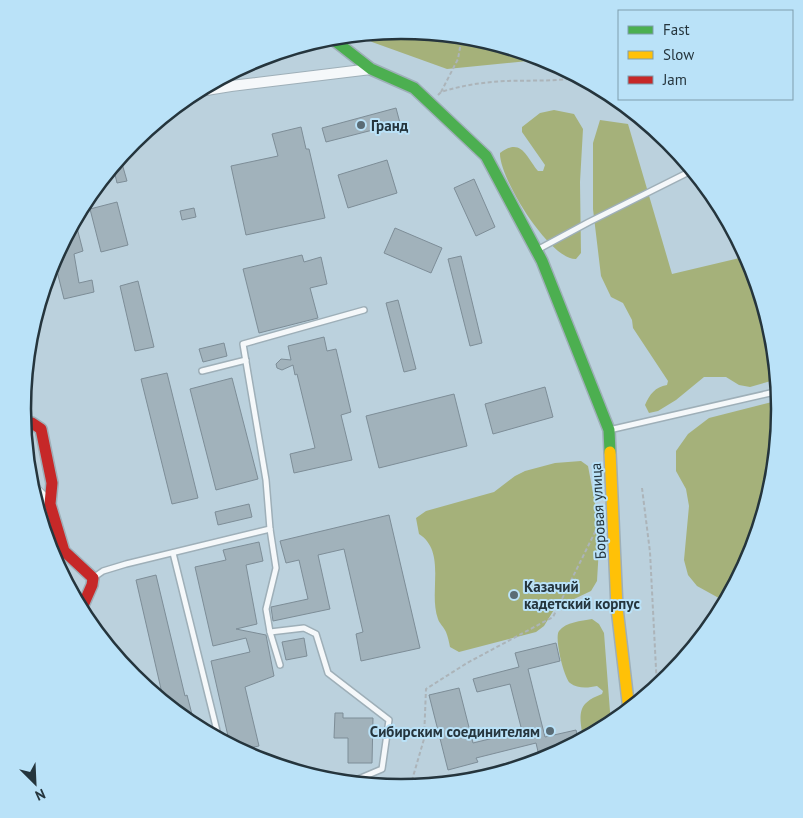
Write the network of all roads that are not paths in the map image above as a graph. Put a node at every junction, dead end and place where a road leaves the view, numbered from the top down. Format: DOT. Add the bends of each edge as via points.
graph roads {
  1 [pos="339,44"];
  2 [pos="371,69"];
  3 [pos="215,89"];
  4 [pos="687,173"];
  5 [pos="537,250"];
  6 [pos="364,310"];
  7 [pos="246,360"];
  8 [pos="202,371"];
  9 [pos="771,393"];
  10 [pos="32,423"];
  11 [pos="609,430"];
  12 [pos="42,496"];
  13 [pos="50,504"];
  14 [pos="270,528"];
  15 [pos="64,551"];
  16 [pos="59,552"];
  17 [pos="173,553"];
  18 [pos="92,578"];
  19 [pos="85,601"];
  20 [pos="270,632"];
  21 [pos="280,665"];
  22 [pos="628,702"];
  23 [pos="217,730"];
  24 [pos="363,777"];
  1 -- 2 [label="street, Боровая улица"];
  2 -- 3 [label="street"];
  2 -- 5 [label="street, Боровая улица" via="414,88 486,156"];
  4 -- 5 [label="lane"];
  5 -- 11 [label="street, Боровая улица"];
  6 -- 7 [label="lane" via="243,344"];
  7 -- 8 [label="lane"];
  7 -- 14 [label="lane" via="266,480"];
  9 -- 11 [label="lane"];
  10 -- 13 [label="street" via="41,428 52,483"];
  11 -- 22 [label="street, Боровая улица" via="617,608"];
  12 -- 13 [label="street"];
  13 -- 15 [label="street"];
  14 -- 17 [label="lane"];
  14 -- 20 [label="lane" via="276,568 266,609"];
  15 -- 16 [label="lane"];
  15 -- 18 [label="street"];
  17 -- 18 [label="lane" via="103,570"];
  17 -- 23 [label="lane"];
  18 -- 19 [label="street"];
  20 -- 21 [label="lane"];
  20 -- 24 [label="lane" via="304,628 316,634 328,673 389,720 382,769"];
}
